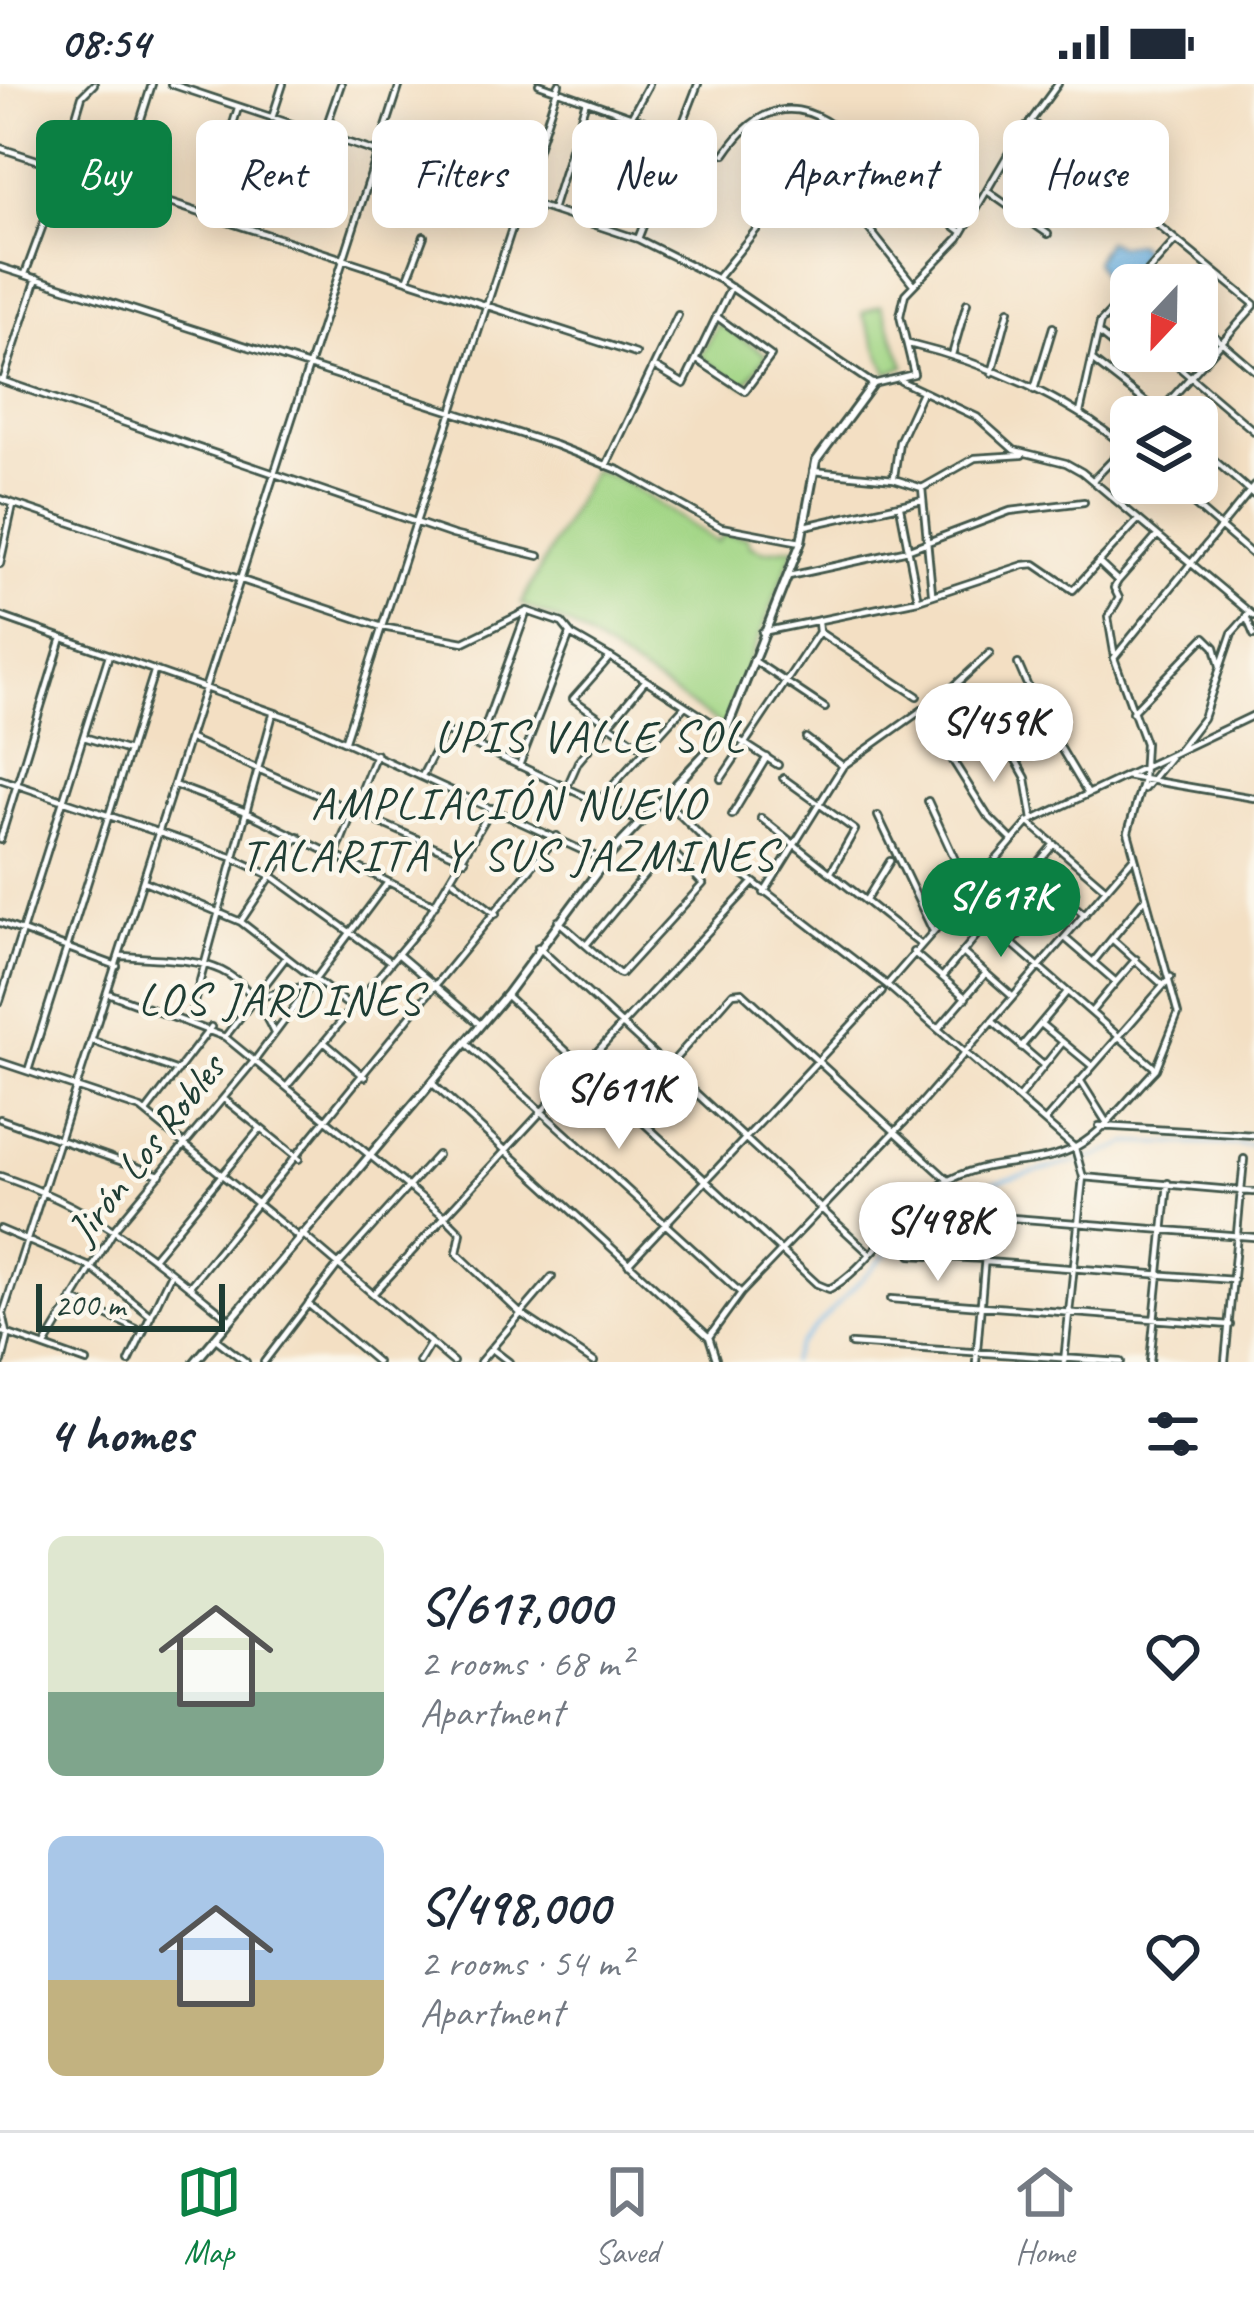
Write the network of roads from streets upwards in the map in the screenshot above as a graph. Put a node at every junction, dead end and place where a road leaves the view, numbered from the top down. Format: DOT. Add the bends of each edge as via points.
graph roads {
  1 [pos="94,84"];
  2 [pos="152,84"];
  3 [pos="171,84"];
  4 [pos="283,84"];
  5 [pos="340,84"];
  6 [pos="400,84"];
  7 [pos="539,84"];
  8 [pos="650,84"];
  9 [pos="698,84"];
  10 [pos="1058,84"];
  11 [pos="559,87"];
  12 [pos="586,99"];
  13 [pos="238,106"];
  14 [pos="632,117"];
  15 [pos="272,118"];
  16 [pos="75,120"];
  17 [pos="141,120"];
  18 [pos="234,120"];
  19 [pos="278,120"];
  20 [pos="328,120"];
  21 [pos="387,120"];
  22 [pos="631,120"];
  23 [pos="641,120"];
  24 [pos="681,120"];
  25 [pos="750,120"];
  26 [pos="832,120"];
  27 [pos="1032,120"];
  28 [pos="548,121"];
  29 [pos="741,127"];
  30 [pos="0,146"];
  31 [pos="725,154"];
  32 [pos="36,158"];
  33 [pos="372,165"];
  34 [pos="1003,165"];
  35 [pos="987,190"];
  36 [pos="1003,201"];
  37 [pos="548,209"];
  38 [pos="552,210"];
  39 [pos="572,216"];
  40 [pos="41,228"];
  41 [pos="257,228"];
  42 [pos="514,228"];
  43 [pos="607,228"];
  44 [pos="642,228"];
  45 [pos="757,228"];
  46 [pos="870,228"];
  47 [pos="957,228"];
  48 [pos="1039,228"];
  49 [pos="1160,228"];
  50 [pos="962,232"];
  51 [pos="1048,235"];
  52 [pos="424,236"];
  53 [pos="638,239"];
  54 [pos="1175,241"];
  55 [pos="343,255"];
  56 [pos="1155,264"];
  57 [pos="0,267"];
  58 [pos="26,274"];
  59 [pos="37,278"];
  60 [pos="408,278"];
  61 [pos="717,278"];
  62 [pos="914,285"];
  63 [pos="730,287"];
  64 [pos="967,303"];
  65 [pos="1254,305"];
  66 [pos="490,306"];
  67 [pos="1009,310"];
  68 [pos="1110,313"];
  69 [pos="678,315"];
  70 [pos="716,316"];
  71 [pos="1053,327"];
  72 [pos="1098,333"];
  73 [pos="1218,339"];
  74 [pos="1222,342"];
  75 [pos="1110,343"];
  76 [pos="909,344"];
  77 [pos="636,354"];
  78 [pos="952,355"];
  79 [pos="696,359"];
  80 [pos="1093,361"];
  81 [pos="306,364"];
  82 [pos="656,368"];
  83 [pos="1254,370"];
  84 [pos="1184,372"];
  85 [pos="992,373"];
  86 [pos="1190,377"];
  87 [pos="2,381"];
  88 [pos="901,381"];
  89 [pos="873,384"];
  90 [pos="922,392"];
  91 [pos="1033,393"];
  92 [pos="1136,396"];
  93 [pos="1175,396"];
  94 [pos="456,411"];
  95 [pos="1080,413"];
  96 [pos="1254,431"];
  97 [pos="1110,436"];
  98 [pos="1035,457"];
  99 [pos="1110,462"];
  100 [pos="1218,463"];
  101 [pos="606,466"];
  102 [pos="813,471"];
  103 [pos="274,472"];
  104 [pos="894,478"];
  105 [pos="1092,481"];
  106 [pos="922,488"];
  107 [pos="1252,491"];
  108 [pos="0,499"];
  109 [pos="922,500"];
  110 [pos="1084,502"];
  111 [pos="14,503"];
  112 [pos="1193,504"];
  113 [pos="900,507"];
  114 [pos="418,520"];
  115 [pos="1138,520"];
  116 [pos="805,526"];
  117 [pos="1219,527"];
  118 [pos="1157,536"];
  119 [pos="924,541"];
  120 [pos="801,542"];
  121 [pos="909,549"];
  122 [pos="539,556"];
  123 [pos="1254,556"];
  124 [pos="1099,562"];
  125 [pos="1188,562"];
  126 [pos="0,564"];
  127 [pos="789,576"];
  128 [pos="241,579"];
  129 [pos="1118,581"];
  130 [pos="932,595"];
  131 [pos="918,600"];
  132 [pos="526,610"];
  133 [pos="1250,615"];
  134 [pos="0,616"];
  135 [pos="818,621"];
  136 [pos="382,627"];
  137 [pos="762,632"];
  138 [pos="819,632"];
  139 [pos="571,634"];
  140 [pos="1254,635"];
  141 [pos="61,641"];
  142 [pos="990,653"];
  143 [pos="108,657"];
  144 [pos="610,657"];
  145 [pos="1114,658"];
  146 [pos="753,660"];
  147 [pos="1018,664"];
  148 [pos="1220,667"];
  149 [pos="154,672"];
  150 [pos="645,681"];
  151 [pos="785,681"];
  152 [pos="205,688"];
  153 [pos="917,696"];
  154 [pos="685,706"];
  155 [pos="825,708"];
  156 [pos="274,711"];
  157 [pos="1132,712"];
  158 [pos="1254,715"];
  159 [pos="609,725"];
  160 [pos="726,731"];
  161 [pos="84,737"];
  162 [pos="806,738"];
  163 [pos="190,739"];
  164 [pos="345,740"];
  165 [pos="746,743"];
  166 [pos="478,746"];
  167 [pos="646,750"];
  168 [pos="129,751"];
  169 [pos="1175,752"];
  170 [pos="1012,753"];
  171 [pos="376,754"];
  172 [pos="950,756"];
  173 [pos="767,757"];
  174 [pos="257,765"];
  175 [pos="778,765"];
  176 [pos="519,766"];
  177 [pos="843,766"];
  178 [pos="1145,766"];
  179 [pos="422,775"];
  180 [pos="1125,776"];
  181 [pos="721,778"];
  182 [pos="783,778"];
  183 [pos="0,779"];
  184 [pos="1146,780"];
  185 [pos="17,785"];
  186 [pos="174,785"];
  187 [pos="566,788"];
  188 [pos="1088,794"];
  189 [pos="663,798"];
  190 [pos="1254,798"];
  191 [pos="65,801"];
  192 [pos="928,801"];
  193 [pos="598,802"];
  194 [pos="820,803"];
  195 [pos="492,808"];
  196 [pos="353,809"];
  197 [pos="244,811"];
  198 [pos="732,814"];
  199 [pos="109,815"];
  200 [pos="878,816"];
  201 [pos="761,818"];
  202 [pos="1030,821"];
  203 [pos="640,823"];
  204 [pos="158,832"];
  205 [pos="558,835"];
  206 [pos="298,836"];
  207 [pos="1011,839"];
  208 [pos="0,840"];
  209 [pos="796,843"];
  210 [pos="1054,844"];
  211 [pos="336,854"];
  212 [pos="232,856"];
  213 [pos="1133,858"];
  214 [pos="465,860"];
  215 [pos="605,861"];
  216 [pos="890,861"];
  217 [pos="984,870"];
  218 [pos="1032,870"];
  219 [pos="831,872"];
  220 [pos="272,876"];
  221 [pos="452,880"];
  222 [pos="143,881"];
  223 [pos="388,882"];
  224 [pos="753,884"];
  225 [pos="968,888"];
  226 [pos="1107,889"];
  227 [pos="1055,891"];
  228 [pos="764,892"];
  229 [pos="1012,894"];
  230 [pos="960,898"];
  231 [pos="1145,898"];
  232 [pos="866,900"];
  233 [pos="435,905"];
  234 [pos="217,908"];
  235 [pos="496,914"];
  236 [pos="1036,914"];
  237 [pos="1085,915"];
  238 [pos="558,921"];
  239 [pos="241,922"];
  240 [pos="0,923"];
  241 [pos="987,923"];
  242 [pos="932,929"];
  243 [pos="24,932"];
  244 [pos="350,933"];
  245 [pos="1065,938"];
  246 [pos="1113,939"];
  247 [pos="920,944"];
  248 [pos="1011,944"];
  249 [pos="586,945"];
  250 [pos="538,947"];
  251 [pos="68,948"];
  252 [pos="913,952"];
  253 [pos="963,953"];
  254 [pos="398,954"];
  255 [pos="120,956"];
  256 [pos="286,958"];
  257 [pos="1136,959"];
  258 [pos="205,960"];
  259 [pos="391,962"];
  260 [pos="1093,962"];
  261 [pos="117,966"];
  262 [pos="1039,968"];
  263 [pos="986,973"];
  264 [pos="942,977"];
  265 [pos="1171,977"];
  266 [pos="314,982"];
  267 [pos="1116,982"];
  268 [pos="1162,984"];
  269 [pos="438,986"];
  270 [pos="884,988"];
  271 [pos="1067,992"];
  272 [pos="108,993"];
  273 [pos="506,995"];
  274 [pos="1013,997"];
  275 [pos="256,998"];
  276 [pos="966,998"];
  277 [pos="0,1001"];
  278 [pos="352,1008"];
  279 [pos="1091,1012"];
  280 [pos="189,1021"];
  281 [pos="992,1021"];
  282 [pos="1040,1024"];
  283 [pos="481,1025"];
  284 [pos="623,1026"];
  285 [pos="211,1027"];
  286 [pos="938,1029"];
  287 [pos="274,1034"];
  288 [pos="226,1036"];
  289 [pos="1119,1036"];
  290 [pos="93,1041"];
  291 [pos="324,1042"];
  292 [pos="1063,1042"];
  293 [pos="466,1043"];
  294 [pos="1021,1047"];
  295 [pos="966,1053"];
  296 [pos="255,1060"];
  297 [pos="818,1061"];
  298 [pos="0,1062"];
  299 [pos="1044,1066"];
  300 [pos="1092,1066"];
  301 [pos="668,1067"];
  302 [pos="583,1069"];
  303 [pos="1156,1069"];
  304 [pos="178,1071"];
  305 [pos="28,1072"];
  306 [pos="364,1076"];
  307 [pos="1080,1080"];
  308 [pos="432,1083"];
  309 [pos="287,1086"];
  310 [pos="77,1088"];
  311 [pos="1020,1096"];
  312 [pos="223,1098"];
  313 [pos="543,1111"];
  314 [pos="146,1112"];
  315 [pos="0,1119"];
  316 [pos="329,1120"];
  317 [pos="1046,1120"];
  318 [pos="1105,1120"];
  319 [pos="1099,1126"];
  320 [pos="260,1129"];
  321 [pos="896,1132"];
  322 [pos="1254,1135"];
  323 [pos="746,1138"];
  324 [pos="61,1139"];
  325 [pos="185,1144"];
  326 [pos="1076,1148"];
  327 [pos="506,1152"];
  328 [pos="370,1154"];
  329 [pos="437,1156"];
  330 [pos="299,1159"];
  331 [pos="1244,1159"];
  332 [pos="160,1175"];
  333 [pos="223,1175"];
  334 [pos="0,1176"];
  335 [pos="1083,1177"];
  336 [pos="948,1180"];
  337 [pos="705,1181"];
  338 [pos="1168,1183"];
  339 [pos="409,1186"];
  340 [pos="43,1190"];
  341 [pos="1240,1190"];
  342 [pos="1254,1192"];
  343 [pos="990,1197"];
  344 [pos="260,1205"];
  345 [pos="819,1210"];
  346 [pos="444,1216"];
  347 [pos="1078,1222"];
  348 [pos="667,1223"];
  349 [pos="116,1228"];
  350 [pos="0,1229"];
  351 [pos="1163,1229"];
  352 [pos="991,1232"];
  353 [pos="299,1235"];
  354 [pos="1237,1235"];
  355 [pos="1254,1237"];
  356 [pos="28,1238"];
  357 [pos="782,1250"];
  358 [pos="868,1252"];
  359 [pos="911,1255"];
  360 [pos="153,1258"];
  361 [pos="986,1261"];
  362 [pos="338,1265"];
  363 [pos="627,1265"];
  364 [pos="90,1267"];
  365 [pos="1073,1268"];
  366 [pos="171,1272"];
  367 [pos="1159,1275"];
  368 [pos="552,1277"];
  369 [pos="1234,1280"];
  370 [pos="189,1287"];
  371 [pos="742,1293"];
  372 [pos="373,1294"];
  373 [pos="72,1299"];
  374 [pos="891,1299"];
  375 [pos="308,1304"];
  376 [pos="981,1309"];
  377 [pos="520,1312"];
  378 [pos="1069,1313"];
  379 [pos="151,1316"];
  380 [pos="2,1318"];
  381 [pos="229,1319"];
  382 [pos="1154,1320"];
  383 [pos="1229,1325"];
  384 [pos="4,1331"];
  385 [pos="143,1332"];
  386 [pos="214,1337"];
  387 [pos="709,1337"];
  388 [pos="430,1343"];
  389 [pos="46,1345"];
  390 [pos="851,1345"];
  391 [pos="492,1349"];
  392 [pos="977,1351"];
  393 [pos="367,1354"];
  394 [pos="1065,1360"];
  395 [pos="2,1362"];
  396 [pos="87,1362"];
  397 [pos="129,1362"];
  398 [pos="195,1362"];
  399 [pos="246,1362"];
  400 [pos="264,1362"];
  401 [pos="361,1362"];
  402 [pos="377,1362"];
  403 [pos="419,1362"];
  404 [pos="453,1362"];
  405 [pos="480,1362"];
  406 [pos="509,1362"];
  407 [pos="594,1362"];
  408 [pos="717,1362"];
  409 [pos="976,1362"];
  410 [pos="1121,1362"];
  411 [pos="1150,1362"];
  412 [pos="1225,1362"];
  1 -- 16 [label="street"];
  2 -- 17 [label="street"];
  3 -- 13 [label="street"];
  4 -- 15 [label="street"];
  5 -- 20 [label="street"];
  6 -- 21 [label="street"];
  7 -- 11 [label="street"];
  8 -- 14 [label="street"];
  9 -- 24 [label="street"];
  10 -- 27 [label="street"];
  11 -- 12 [label="street"];
  11 -- 28 [label="street"];
  12 -- 14 [label="street"];
  12 -- 38 [label="street"];
  13 -- 15 [label="street"];
  13 -- 18 [label="street"];
  14 -- 22 [label="street"];
  14 -- 23 [label="street"];
  15 -- 19 [label="street"];
  25 -- 26 [label="street" via="770,105 807,106"];
  29 -- 31 [label="street"];
  30 -- 32 [label="street"];
  33 -- 55 [label="street"];
  34 -- 35 [label="street"];
  35 -- 36 [label="street"];
  35 -- 50 [label="street"];
  37 -- 38 [label="street"];
  38 -- 39 [label="street"];
  40 -- 58 [label="street"];
  41 -- 55 [label="street"];
  42 -- 66 [label="street"];
  43 -- 53 [label="street"];
  44 -- 53 [label="street"];
  45 -- 61 [label="street"];
  46 -- 62 [label="street"];
  47 -- 50 [label="street"];
  48 -- 51 [label="street"];
  49 -- 54 [label="street"];
  50 -- 62 [label="street"];
  52 -- 60 [label="street"];
  53 -- 61 [label="street"];
  54 -- 56 [label="street"];
  54 -- 65 [label="street"];
  55 -- 60 [label="street"];
  55 -- 81 [label="street"];
  57 -- 58 [label="street"];
  58 -- 59 [label="street"];
  59 -- 81 [label="street"];
  59 -- 87 [label="street"];
  60 -- 66 [label="street"];
  61 -- 63 [label="street"];
  62 -- 76 [label="street" via="900,316"];
  63 -- 70 [label="street"];
  63 -- 89 [label="street"];
  64 -- 78 [label="street"];
  65 -- 74 [label="street"];
  66 -- 77 [label="street"];
  66 -- 94 [label="street"];
  67 -- 85 [label="street"];
  68 -- 72 [label="street"];
  69 -- 82 [label="street"];
  70 -- 79 [label="street"];
  70 -- 79 [label="street" via="771,356 746,391"];
  71 -- 91 [label="street"];
  72 -- 75 [label="street"];
  72 -- 80 [label="street"];
  73 -- 74 [label="street"];
  74 -- 83 [label="street"];
  74 -- 86 [label="street"];
  76 -- 78 [label="street"];
  76 -- 88 [label="street" via="915,370"];
  78 -- 85 [label="street"];
  79 -- 82 [label="street" via="684,384"];
  80 -- 92 [label="street"];
  80 -- 95 [label="street"];
  81 -- 94 [label="street"];
  81 -- 103 [label="street"];
  82 -- 101 [label="street"];
  84 -- 86 [label="street"];
  85 -- 91 [label="street"];
  86 -- 93 [label="street"];
  86 -- 96 [label="street"];
  87 -- 103 [label="street"];
  88 -- 89 [label="street"];
  88 -- 90 [label="street"];
  89 -- 102 [label="street"];
  90 -- 98 [label="street"];
  90 -- 104 [label="street" via="899,442"];
  91 -- 95 [label="street"];
  94 -- 101 [label="street"];
  94 -- 114 [label="street"];
  95 -- 97 [label="street"];
  98 -- 105 [label="street" via="1066,463"];
  98 -- 106 [label="street" via="981,456"];
  99 -- 105 [label="street"];
  100 -- 107 [label="street"];
  101 -- 120 [label="street" via="721,526"];
  102 -- 104 [label="street"];
  102 -- 116 [label="street"];
  103 -- 114 [label="street"];
  103 -- 128 [label="street"];
  104 -- 106 [label="street"];
  105 -- 115 [label="street"];
  106 -- 109 [label="street"];
  107 -- 117 [label="street"];
  108 -- 111 [label="street"];
  109 -- 113 [label="street"];
  109 -- 119 [label="street"];
  110 -- 119 [label="street" via="1022,508"];
  111 -- 126 [label="street"];
  111 -- 128 [label="street"];
  112 -- 117 [label="street"];
  113 -- 116 [label="street"];
  113 -- 121 [label="street"];
  114 -- 122 [label="street"];
  114 -- 136 [label="street"];
  115 -- 118 [label="street"];
  115 -- 124 [label="street"];
  116 -- 120 [label="street"];
  117 -- 123 [label="street"];
  117 -- 125 [label="street"];
  118 -- 125 [label="street"];
  118 -- 129 [label="street"];
  119 -- 121 [label="street"];
  119 -- 130 [label="street"];
  120 -- 127 [label="street"];
  121 -- 127 [label="street"];
  121 -- 131 [label="street"];
  124 -- 129 [label="street"];
  124 -- 130 [label="street" via="1072,590 1035,564"];
  125 -- 133 [label="street"];
  125 -- 145 [label="street"];
  127 -- 137 [label="street"];
  128 -- 136 [label="street"];
  128 -- 152 [label="street"];
  129 -- 145 [label="street" via="1108,617"];
  130 -- 131 [label="street"];
  131 -- 135 [label="street"];
  132 -- 136 [label="street" via="464,642"];
  132 -- 139 [label="street"];
  132 -- 166 [label="street"];
  133 -- 140 [label="street"];
  133 -- 148 [label="street" via="1232,633"];
  134 -- 141 [label="street"];
  135 -- 137 [label="street"];
  135 -- 138 [label="street"];
  136 -- 164 [label="street"];
  137 -- 146 [label="street"];
  138 -- 151 [label="street"];
  138 -- 153 [label="street"];
  139 -- 144 [label="street"];
  139 -- 176 [label="street"];
  141 -- 143 [label="street"];
  141 -- 185 [label="street"];
  142 -- 177 [label="street"];
  143 -- 149 [label="street"];
  143 -- 161 [label="street"];
  144 -- 150 [label="street"];
  144 -- 159 [label="street" via="573,700"];
  145 -- 157 [label="street"];
  146 -- 151 [label="street"];
  146 -- 160 [label="street"];
  147 -- 188 [label="street"];
  148 -- 157 [label="street" via="1205,637"];
  148 -- 169 [label="street" via="1203,718"];
  149 -- 152 [label="street"];
  149 -- 168 [label="street"];
  150 -- 154 [label="street"];
  150 -- 159 [label="street"];
  151 -- 155 [label="street"];
  151 -- 165 [label="street"];
  152 -- 156 [label="street"];
  152 -- 163 [label="street"];
  154 -- 160 [label="street"];
  154 -- 167 [label="street"];
  156 -- 164 [label="street"];
  156 -- 174 [label="street"];
  157 -- 178 [label="street"];
  158 -- 169 [label="street"];
  159 -- 167 [label="street"];
  159 -- 187 [label="street"];
  160 -- 165 [label="street"];
  160 -- 189 [label="street"];
  161 -- 168 [label="street"];
  161 -- 191 [label="street"];
  162 -- 177 [label="street"];
  163 -- 174 [label="street"];
  163 -- 186 [label="street"];
  164 -- 171 [label="street"];
  165 -- 173 [label="street"];
  165 -- 181 [label="street"];
  166 -- 176 [label="street"];
  166 -- 179 [label="street" via="445,731"];
  167 -- 193 [label="street"];
  168 -- 199 [label="street"];
  169 -- 178 [label="street"];
  169 -- 184 [label="street"];
  170 -- 202 [label="street" via="1026,778"];
  171 -- 179 [label="street"];
  171 -- 196 [label="street"];
  172 -- 207 [label="street"];
  173 -- 175 [label="street"];
  173 -- 198 [label="street"];
  174 -- 196 [label="street"];
  174 -- 197 [label="street"];
  176 -- 187 [label="street"];
  177 -- 194 [label="street"];
  178 -- 180 [label="street"];
  178 -- 184 [label="street"];
  179 -- 195 [label="street"];
  180 -- 184 [label="street"];
  180 -- 188 [label="street"];
  182 -- 194 [label="street"];
  183 -- 185 [label="street"];
  184 -- 190 [label="street"];
  184 -- 213 [label="street" via="1128,832"];
  185 -- 191 [label="street"];
  185 -- 208 [label="street"];
  186 -- 197 [label="street"];
  186 -- 204 [label="street"];
  187 -- 193 [label="street"];
  188 -- 202 [label="street"];
  189 -- 203 [label="street"];
  189 -- 224 [label="street"];
  191 -- 199 [label="street"];
  191 -- 243 [label="street"];
  192 -- 225 [label="street"];
  193 -- 203 [label="street"];
  194 -- 209 [label="street"];
  194 -- 219 [label="street" via="856,833"];
  195 -- 205 [label="street"];
  195 -- 214 [label="street"];
  196 -- 211 [label="street"];
  196 -- 214 [label="street"];
  197 -- 206 [label="street"];
  197 -- 212 [label="street"];
  199 -- 204 [label="street"];
  199 -- 251 [label="street"];
  200 -- 242 [label="street"];
  201 -- 209 [label="street"];
  202 -- 207 [label="street"];
  202 -- 210 [label="street"];
  203 -- 215 [label="street"];
  204 -- 212 [label="street"];
  204 -- 222 [label="street"];
  205 -- 215 [label="street"];
  205 -- 235 [label="street"];
  206 -- 211 [label="street"];
  206 -- 220 [label="street"];
  207 -- 217 [label="street"];
  209 -- 219 [label="street"];
  209 -- 228 [label="street"];
  210 -- 218 [label="street"];
  210 -- 226 [label="street"];
  211 -- 223 [label="street"];
  212 -- 220 [label="street"];
  212 -- 234 [label="street"];
  213 -- 226 [label="street"];
  213 -- 231 [label="street"];
  214 -- 221 [label="street"];
  215 -- 238 [label="street"];
  216 -- 232 [label="street"];
  217 -- 225 [label="street"];
  217 -- 229 [label="street"];
  218 -- 227 [label="street"];
  218 -- 229 [label="street"];
  219 -- 232 [label="street"];
  220 -- 239 [label="street"];
  220 -- 244 [label="street"];
  221 -- 233 [label="street"];
  221 -- 235 [label="street"];
  222 -- 234 [label="street"];
  222 -- 255 [label="street"];
  223 -- 233 [label="street"];
  223 -- 244 [label="street, Jirón Los Robles"];
  224 -- 228 [label="street"];
  224 -- 284 [label="street"];
  225 -- 230 [label="street"];
  226 -- 237 [label="street"];
  227 -- 236 [label="street"];
  227 -- 237 [label="street"];
  228 -- 270 [label="street"];
  229 -- 236 [label="street"];
  230 -- 241 [label="street"];
  230 -- 242 [label="street"];
  231 -- 246 [label="street"];
  231 -- 265 [label="street"];
  232 -- 247 [label="street"];
  233 -- 254 [label="street"];
  234 -- 239 [label="street"];
  234 -- 258 [label="street"];
  235 -- 269 [label="street"];
  236 -- 248 [label="street"];
  237 -- 245 [label="street"];
  238 -- 249 [label="street"];
  238 -- 250 [label="street"];
  239 -- 256 [label="street"];
  240 -- 243 [label="street"];
  241 -- 248 [label="street"];
  241 -- 253 [label="street"];
  242 -- 247 [label="street"];
  243 -- 251 [label="street"];
  243 -- 277 [label="street"];
  244 -- 259 [label="street"];
  244 -- 266 [label="street, Jirón Los Robles"];
  245 -- 260 [label="street"];
  245 -- 262 [label="street"];
  246 -- 257 [label="street"];
  246 -- 260 [label="street"];
  247 -- 252 [label="street"];
  248 -- 262 [label="street"];
  249 -- 249 [label="street" via="621,974 704,884 674,853 661,855"];
  250 -- 273 [label="street"];
  250 -- 284 [label="street"];
  251 -- 261 [label="street"];
  251 -- 305 [label="street"];
  252 -- 264 [label="street"];
  252 -- 270 [label="street"];
  253 -- 263 [label="street"];
  253 -- 264 [label="street"];
  254 -- 259 [label="street"];
  254 -- 269 [label="street"];
  255 -- 258 [label="street"];
  255 -- 261 [label="street"];
  256 -- 266 [label="street"];
  256 -- 275 [label="street"];
  257 -- 267 [label="street"];
  257 -- 268 [label="street"];
  258 -- 275 [label="street"];
  258 -- 280 [label="street"];
  259 -- 278 [label="street"];
  260 -- 267 [label="street"];
  261 -- 272 [label="street"];
  262 -- 271 [label="street"];
  262 -- 274 [label="street"];
  263 -- 274 [label="street"];
  263 -- 276 [label="street"];
  264 -- 276 [label="street"];
  265 -- 268 [label="street"];
  265 -- 303 [label="street" via="1178,1014"];
  266 -- 275 [label="street"];
  266 -- 278 [label="street"];
  266 -- 287 [label="street, Jirón Los Robles"];
  267 -- 279 [label="street"];
  268 -- 289 [label="street"];
  269 -- 283 [label="street"];
  269 -- 306 [label="street"];
  270 -- 286 [label="street"];
  270 -- 297 [label="street"];
  271 -- 279 [label="street"];
  271 -- 282 [label="street"];
  272 -- 280 [label="street"];
  272 -- 290 [label="street"];
  273 -- 283 [label="street"];
  273 -- 302 [label="street"];
  274 -- 281 [label="street"];
  275 -- 287 [label="street"];
  275 -- 288 [label="street"];
  276 -- 286 [label="street"];
  278 -- 291 [label="street"];
  279 -- 289 [label="street"];
  280 -- 285 [label="street"];
  281 -- 294 [label="street"];
  281 -- 295 [label="street"];
  282 -- 292 [label="street"];
  282 -- 294 [label="street"];
  283 -- 293 [label="street"];
  284 -- 301 [label="street"];
  284 -- 302 [label="street"];
  285 -- 288 [label="street"];
  285 -- 304 [label="street"];
  286 -- 295 [label="street"];
  287 -- 296 [label="street, Jirón Los Robles"];
  288 -- 296 [label="street"];
  289 -- 300 [label="street"];
  289 -- 303 [label="street"];
  290 -- 304 [label="street"];
  290 -- 310 [label="street"];
  291 -- 306 [label="street"];
  291 -- 309 [label="street"];
  292 -- 299 [label="street"];
  292 -- 300 [label="street"];
  293 -- 308 [label="street"];
  293 -- 313 [label="street"];
  294 -- 299 [label="street"];
  295 -- 311 [label="street"];
  295 -- 321 [label="street"];
  296 -- 309 [label="street"];
  296 -- 312 [label="street, Jirón Los Robles"];
  297 -- 301 [label="street" via="736,992"];
  297 -- 321 [label="street"];
  297 -- 323 [label="street"];
  298 -- 305 [label="street"];
  299 -- 311 [label="street"];
  300 -- 307 [label="street"];
  301 -- 323 [label="street"];
  302 -- 313 [label="street"];
  302 -- 337 [label="street"];
  303 -- 318 [label="street"];
  304 -- 314 [label="street"];
  305 -- 310 [label="street"];
  306 -- 316 [label="street"];
  307 -- 317 [label="street"];
  307 -- 318 [label="street"];
  308 -- 327 [label="street"];
  308 -- 328 [label="street"];
  309 -- 316 [label="street"];
  310 -- 314 [label="street"];
  310 -- 324 [label="street"];
  311 -- 317 [label="street"];
  312 -- 320 [label="street"];
  312 -- 325 [label="street, Jirón Los Robles"];
  313 -- 327 [label="street"];
  313 -- 348 [label="street"];
  314 -- 325 [label="street"];
  315 -- 324 [label="street"];
  316 -- 328 [label="street"];
  316 -- 330 [label="street"];
  317 -- 326 [label="street"];
  318 -- 319 [label="street"];
  319 -- 322 [label="street"];
  319 -- 326 [label="street"];
  320 -- 330 [label="street"];
  320 -- 333 [label="street"];
  321 -- 336 [label="street"];
  321 -- 345 [label="street"];
  323 -- 337 [label="street"];
  323 -- 345 [label="street"];
  324 -- 332 [label="street"];
  324 -- 340 [label="street"];
  325 -- 332 [label="street, Jirón Los Robles"];
  325 -- 333 [label="street"];
  326 -- 335 [label="street"];
  326 -- 336 [label="street" via="988,1162"];
  327 -- 346 [label="street"];
  327 -- 363 [label="street"];
  328 -- 339 [label="street"];
  328 -- 353 [label="street"];
  329 -- 339 [label="street"];
  330 -- 344 [label="street"];
  331 -- 341 [label="street"];
  332 -- 349 [label="street, Jirón Los Robles"];
  333 -- 344 [label="street"];
  333 -- 360 [label="street"];
  334 -- 340 [label="street"];
  335 -- 338 [label="street"];
  335 -- 347 [label="street"];
  336 -- 358 [label="street" via="910,1205"];
  337 -- 348 [label="street"];
  337 -- 357 [label="street"];
  338 -- 341 [label="street"];
  338 -- 351 [label="street"];
  339 -- 346 [label="street"];
  339 -- 362 [label="street"];
  340 -- 349 [label="street"];
  340 -- 356 [label="street"];
  341 -- 342 [label="street"];
  341 -- 354 [label="street"];
  343 -- 352 [label="street"];
  344 -- 353 [label="street"];
  344 -- 370 [label="street"];
  345 -- 357 [label="street"];
  345 -- 358 [label="street"];
  346 -- 372 [label="street"];
  346 -- 377 [label="street" via="462,1237 457,1252"];
  347 -- 351 [label="street"];
  347 -- 352 [label="street" via="1012,1218"];
  347 -- 365 [label="street"];
  348 -- 363 [label="street"];
  348 -- 371 [label="street"];
  349 -- 360 [label="street"];
  349 -- 364 [label="street, Jirón Los Robles"];
  350 -- 356 [label="street"];
  351 -- 354 [label="street"];
  351 -- 367 [label="street"];
  352 -- 361 [label="street"];
  353 -- 362 [label="street"];
  353 -- 381 [label="street"];
  354 -- 355 [label="street"];
  354 -- 369 [label="street"];
  356 -- 364 [label="street"];
  356 -- 380 [label="street"];
  357 -- 358 [label="street" via="825,1288"];
  357 -- 371 [label="street"];
  359 -- 361 [label="street"];
  360 -- 366 [label="street"];
  361 -- 365 [label="street"];
  361 -- 376 [label="street"];
  362 -- 372 [label="street"];
  362 -- 375 [label="street"];
  363 -- 387 [label="street"];
  364 -- 373 [label="street, Jirón Los Robles"];
  364 -- 379 [label="street"];
  365 -- 367 [label="street"];
  365 -- 378 [label="street"];
  366 -- 370 [label="street"];
  366 -- 379 [label="street"];
  367 -- 369 [label="street"];
  367 -- 382 [label="street"];
  368 -- 377 [label="street"];
  369 -- 383 [label="street"];
  370 -- 381 [label="street"];
  371 -- 387 [label="street"];
  372 -- 388 [label="street"];
  373 -- 385 [label="street"];
  373 -- 389 [label="street, Jirón Los Robles"];
  374 -- 376 [label="street"];
  375 -- 393 [label="street"];
  375 -- 400 [label="street"];
  376 -- 378 [label="street"];
  376 -- 392 [label="street"];
  377 -- 391 [label="street"];
  377 -- 407 [label="street"];
  378 -- 382 [label="street"];
  378 -- 394 [label="street"];
  379 -- 385 [label="street"];
  380 -- 384 [label="street"];
  381 -- 386 [label="street"];
  382 -- 383 [label="street"];
  382 -- 411 [label="street"];
  383 -- 412 [label="street"];
  384 -- 389 [label="street"];
  384 -- 395 [label="street"];
  385 -- 397 [label="street"];
  386 -- 398 [label="street"];
  386 -- 399 [label="street"];
  387 -- 408 [label="street"];
  388 -- 403 [label="street"];
  388 -- 404 [label="street"];
  389 -- 396 [label="street"];
  390 -- 392 [label="street"];
  391 -- 405 [label="street"];
  391 -- 406 [label="street"];
  392 -- 394 [label="street"];
  392 -- 409 [label="street"];
  393 -- 401 [label="street"];
  393 -- 402 [label="street"];
  394 -- 410 [label="street"];
}
